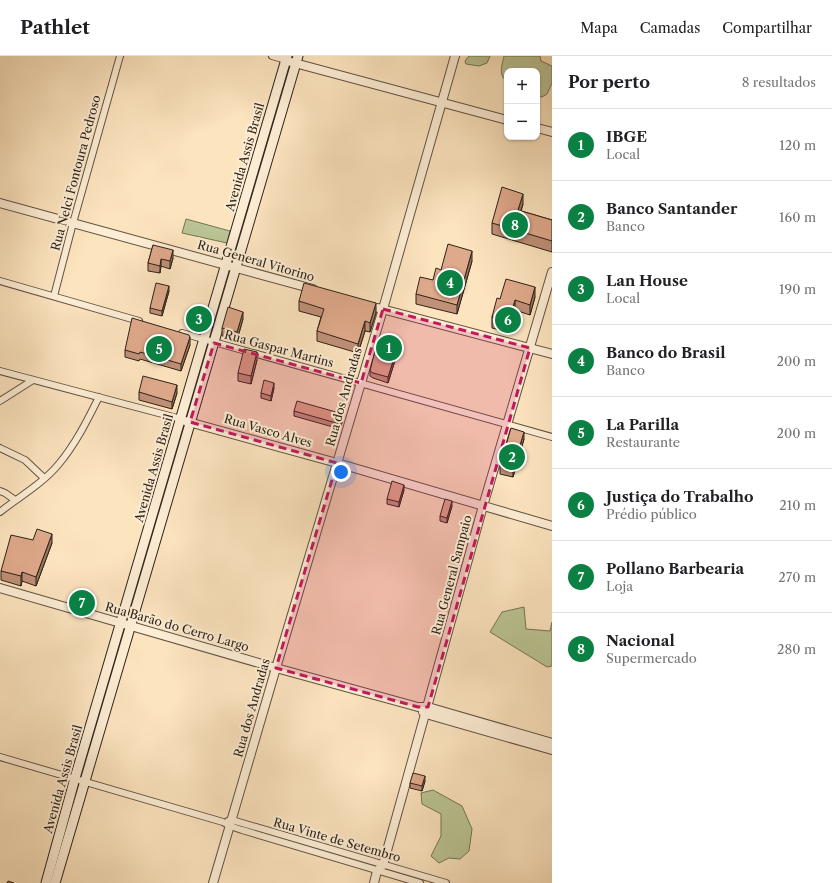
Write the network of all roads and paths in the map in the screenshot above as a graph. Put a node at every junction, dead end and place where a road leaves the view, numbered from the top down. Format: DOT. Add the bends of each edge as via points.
graph roads {
  1 [pos="120,56"];
  2 [pos="272,56"];
  3 [pos="455,56"];
  4 [pos="287,58"];
  5 [pos="297,60"];
  6 [pos="278,87"];
  7 [pos="288,90"];
  8 [pos="442,102"];
  9 [pos="271,112"];
  10 [pos="280,115"];
  11 [pos="504,119"];
  12 [pos="540,129"];
  13 [pos="552,132"];
  14 [pos="0,203"];
  15 [pos="244,206"];
  16 [pos="253,209"];
  17 [pos="73,223"];
  18 [pos="226,265"];
  19 [pos="236,267"];
  20 [pos="552,272"];
  21 [pos="0,281"];
  22 [pos="324,292"];
  23 [pos="54,296"];
  24 [pos="368,305"];
  25 [pos="383,309"];
  26 [pos="147,323"];
  27 [pos="176,332"];
  28 [pos="204,340"];
  29 [pos="214,343"];
  30 [pos="530,348"];
  31 [pos="552,354"];
  32 [pos="0,371"];
  33 [pos="195,371"];
  34 [pos="204,374"];
  35 [pos="33,380"];
  36 [pos="361,383"];
  37 [pos="99,397"];
  38 [pos="0,401"];
  39 [pos="180,419"];
  40 [pos="190,422"];
  41 [pos="507,424"];
  42 [pos="552,437"];
  43 [pos="0,448"];
  44 [pos="337,463"];
  45 [pos="44,478"];
  46 [pos="0,491"];
  47 [pos="15,500"];
  48 [pos="483,506"];
  49 [pos="0,512"];
  50 [pos="552,526"];
  51 [pos="146,538"];
  52 [pos="156,541"];
  53 [pos="0,588"];
  54 [pos="121,623"];
  55 [pos="131,626"];
  56 [pos="276,668"];
  57 [pos="427,711"];
  58 [pos="552,743"];
  59 [pos="552,750"];
  60 [pos="0,757"];
  61 [pos="75,778"];
  62 [pos="85,781"];
  63 [pos="228,823"];
  64 [pos="380,868"];
  65 [pos="46,883"];
  66 [pos="55,883"];
  67 [pos="214,883"];
  68 [pos="374,883"];
  69 [pos="420,883"];
  70 [pos="446,883"];
  1 -- 17 [label="street, Rua Nelci Fontoura Pedroso"];
  2 -- 4 [label="street"];
  3 -- 8 [label="street, Rua dos Andradas"];
  4 -- 5 [label="street"];
  4 -- 6 [label="main road, Avenida Assis Brasil"];
  5 -- 7 [label="main road, Avenida Assis Brasil"];
  5 -- 8 [label="street"];
  6 -- 7 [label="main road"];
  6 -- 9 [label="main road, Avenida Assis Brasil"];
  7 -- 10 [label="main road, Avenida Assis Brasil"];
  8 -- 11 [label="street"];
  8 -- 25 [label="street, Rua dos Andradas"];
  9 -- 10 [label="main road"];
  9 -- 15 [label="main road, Avenida Assis Brasil"];
  10 -- 16 [label="main road, Avenida Assis Brasil"];
  12 -- 13 [label="street"];
  14 -- 17 [label="street, Rua General Vitorino"];
  15 -- 16 [label="main road"];
  15 -- 18 [label="main road, Avenida Assis Brasil"];
  16 -- 19 [label="main road, Avenida Assis Brasil"];
  17 -- 18 [label="street, Rua General Vitorino"];
  17 -- 23 [label="street, Rua Nelci Fontoura Pedroso"];
  18 -- 19 [label="street, Rua General Vitorino"];
  18 -- 28 [label="main road, Avenida Assis Brasil"];
  19 -- 22 [label="street, Rua General Vitorino"];
  19 -- 29 [label="main road, Avenida Assis Brasil"];
  20 -- 30 [label="street, Rua General Sampaio"];
  21 -- 23 [label="street"];
  23 -- 26 [label="street"];
  24 -- 25 [label="street"];
  25 -- 30 [label="street"];
  25 -- 36 [label="street, Rua dos Andradas"];
  27 -- 28 [label="street, Rua Gaspar Martins"];
  28 -- 29 [label="street, Rua Gaspar Martins"];
  28 -- 33 [label="main road, Avenida Assis Brasil"];
  29 -- 34 [label="main road, Avenida Assis Brasil"];
  29 -- 36 [label="street, Rua Gaspar Martins"];
  30 -- 31 [label="street"];
  30 -- 41 [label="street, Rua General Sampaio"];
  32 -- 35 [label="street, Rua Vasco Alves"];
  33 -- 34 [label="main road"];
  33 -- 39 [label="main road, Avenida Assis Brasil"];
  34 -- 40 [label="main road, Avenida Assis Brasil"];
  35 -- 37 [label="street, Rua Vasco Alves"];
  35 -- 38 [label="street"];
  36 -- 41 [label="street, Rua Gaspar Martins"];
  36 -- 44 [label="street, Rua dos Andradas"];
  37 -- 39 [label="street, Rua Vasco Alves"];
  37 -- 45 [label="street" via="83,430 57,466"];
  39 -- 40 [label="street, Rua Vasco Alves"];
  39 -- 51 [label="main road, Avenida Assis Brasil"];
  40 -- 44 [label="street, Rua Vasco Alves"];
  40 -- 52 [label="main road, Avenida Assis Brasil"];
  41 -- 42 [label="street, Rua Gaspar Martins"];
  41 -- 48 [label="street, Rua General Sampaio"];
  43 -- 45 [label="street" via="25,460"];
  44 -- 48 [label="street, Rua Vasco Alves"];
  44 -- 56 [label="street, Rua dos Andradas"];
  45 -- 47 [label="street"];
  46 -- 47 [label="street"];
  47 -- 49 [label="street"];
  48 -- 50 [label="street, Rua Vasco Alves"];
  48 -- 57 [label="street, Rua General Sampaio"];
  51 -- 52 [label="main road"];
  51 -- 54 [label="main road, Avenida Assis Brasil"];
  52 -- 55 [label="main road, Avenida Assis Brasil"];
  53 -- 54 [label="street, Rua Barão do Cerro Largo"];
  54 -- 55 [label="street, Rua Barão do Cerro Largo"];
  54 -- 61 [label="main road, Avenida Assis Brasil"];
  55 -- 56 [label="street, Rua Barão do Cerro Largo"];
  55 -- 62 [label="main road, Avenida Assis Brasil"];
  56 -- 57 [label="street, Rua Barão do Cerro Largo"];
  56 -- 63 [label="street, Rua dos Andradas"];
  57 -- 58 [label="street, Rua Barão do Cerro Largo"];
  57 -- 59 [label="street, Rua Barão do Cerro Largo"];
  57 -- 64 [label="street, Rua General Sampaio"];
  60 -- 61 [label="street, Rua Vinte de Setembro"];
  61 -- 62 [label="street, Rua Vinte de Setembro"];
  61 -- 65 [label="main road, Avenida Assis Brasil"];
  62 -- 63 [label="street, Rua Vinte de Setembro"];
  62 -- 66 [label="main road, Avenida Assis Brasil"];
  63 -- 64 [label="street, Rua Vinte de Setembro"];
  63 -- 67 [label="street, Rua dos Andradas"];
  64 -- 68 [label="street, Rua General Sampaio"];
  64 -- 69 [label="street, Rua Vinte de Setembro"];
  64 -- 70 [label="street, Rua Vinte de Setembro"];
}
